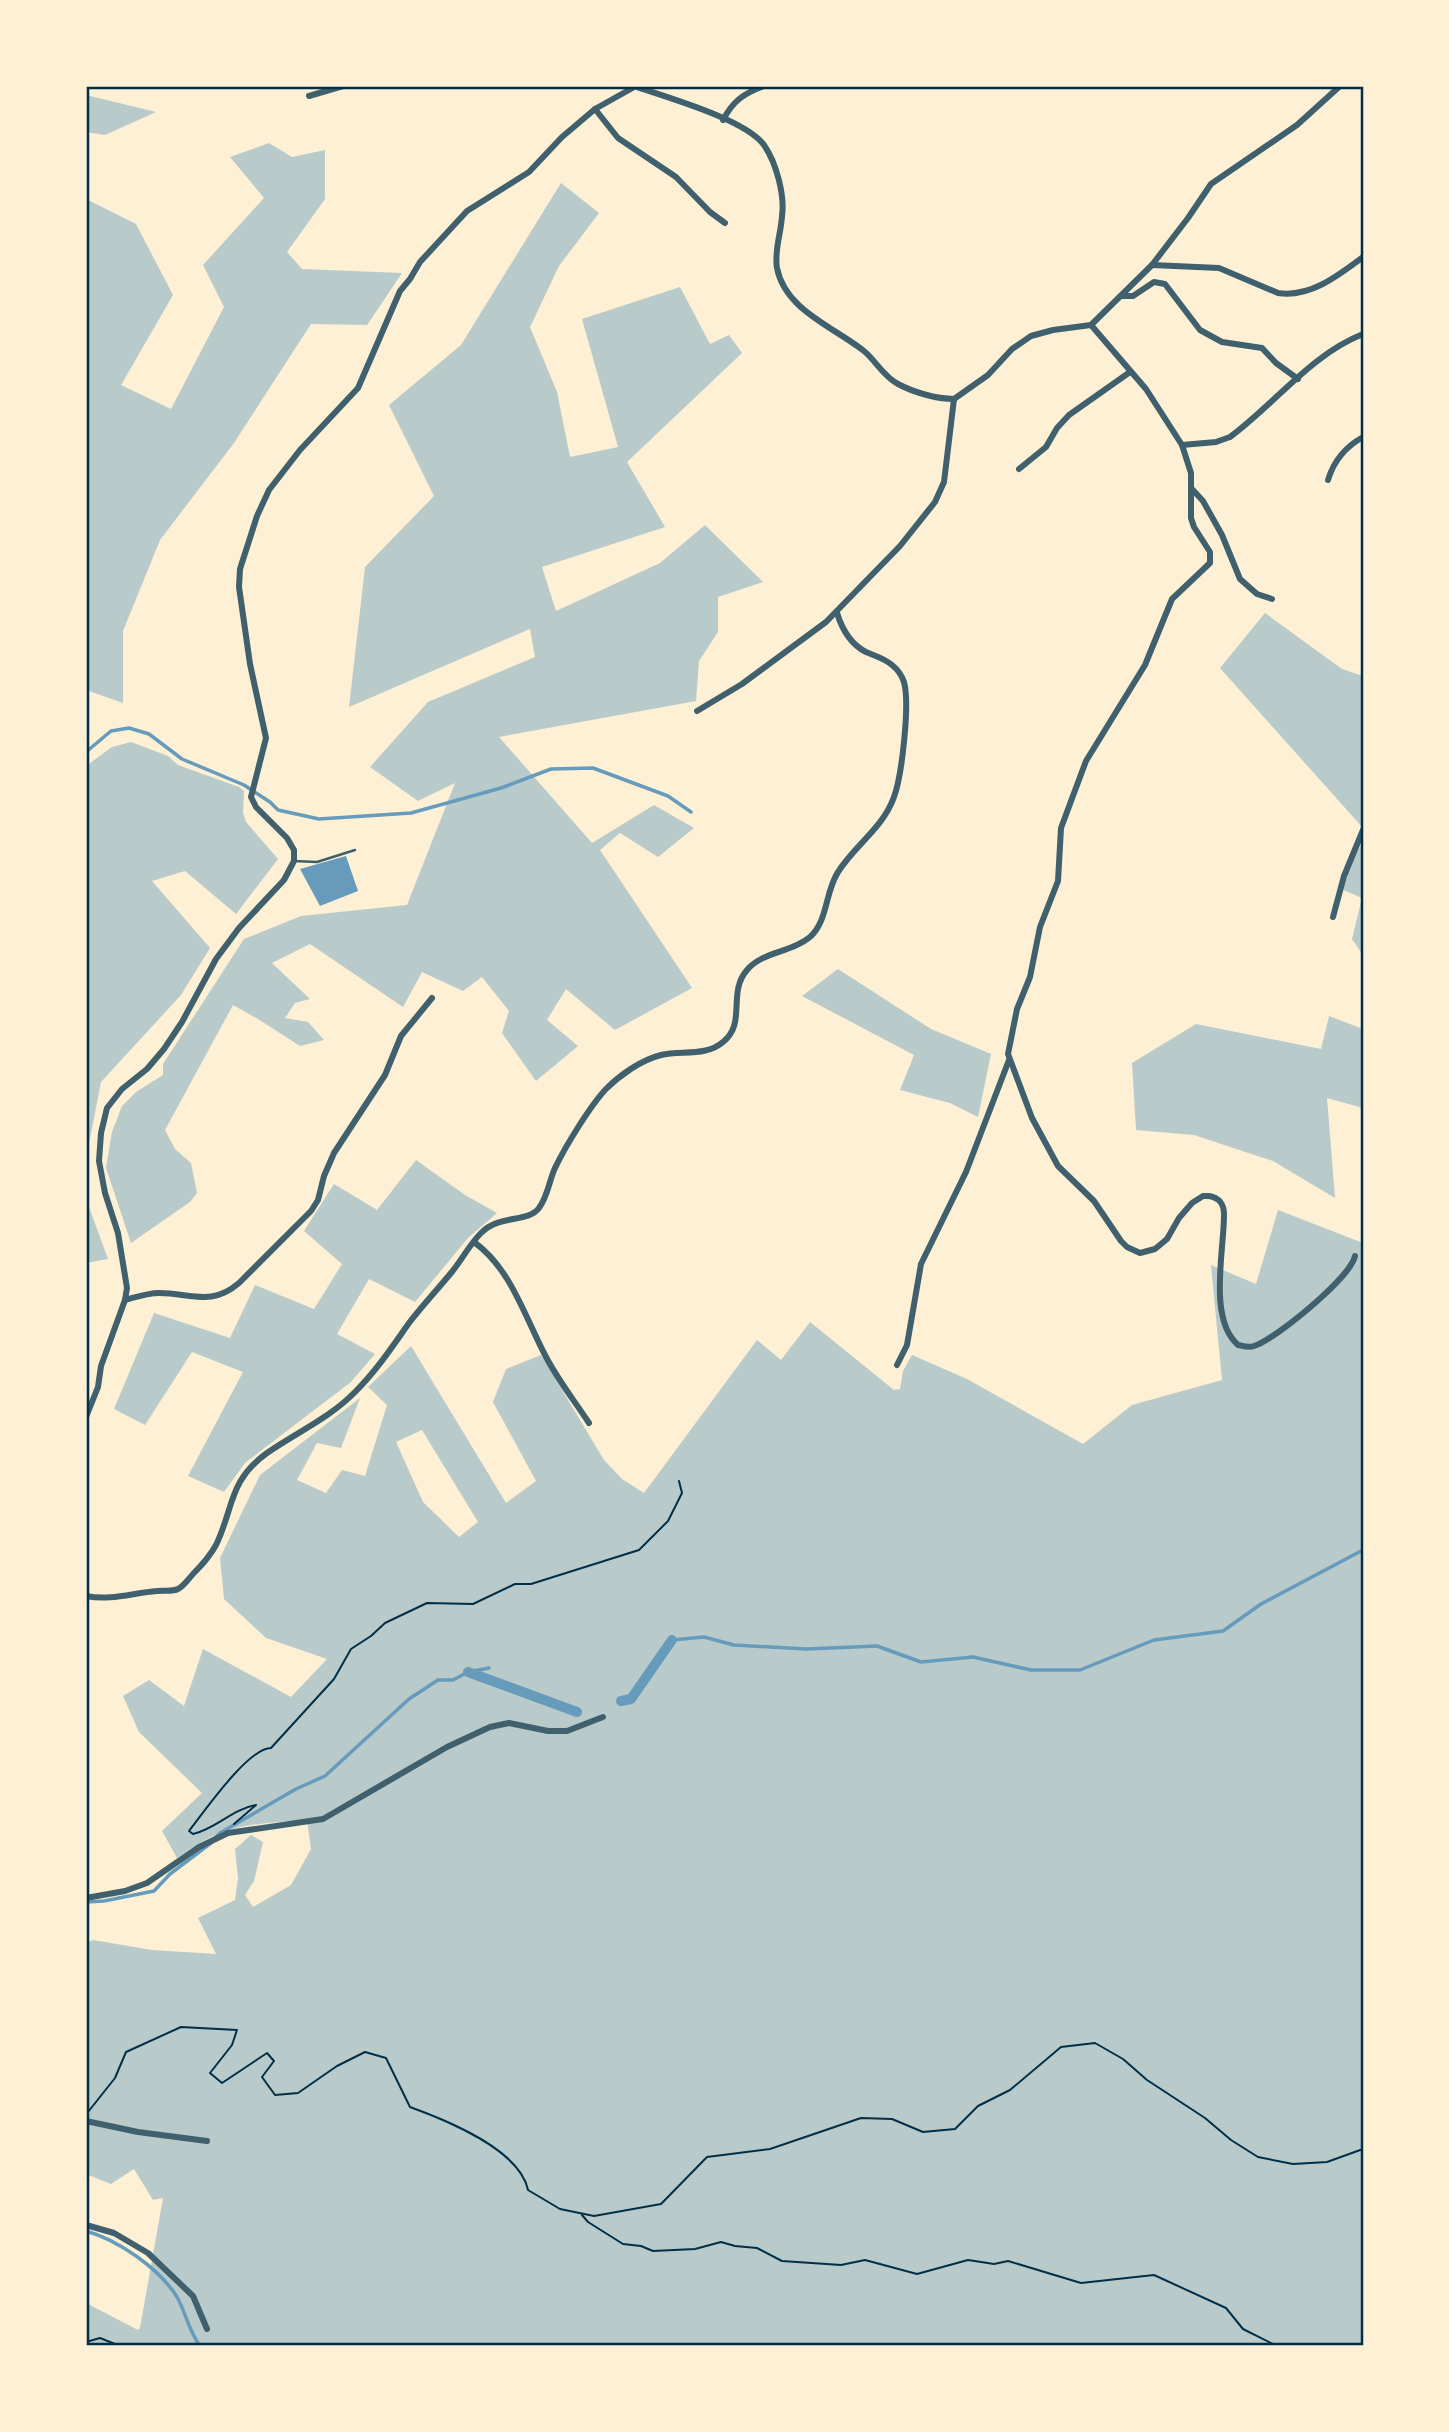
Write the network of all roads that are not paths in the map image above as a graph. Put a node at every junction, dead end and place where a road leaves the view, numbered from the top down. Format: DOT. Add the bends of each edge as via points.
graph roads {
  1 [pos="343,86"];
  2 [pos="635,86"];
  3 [pos="764,86"];
  4 [pos="1340,86"];
  5 [pos="309,96"];
  6 [pos="595,109"];
  7 [pos="723,120"];
  8 [pos="725,223"];
  9 [pos="1363,257"];
  10 [pos="1152,265"];
  11 [pos="1122,296"];
  12 [pos="1091,325"];
  13 [pos="1363,334"];
  14 [pos="1130,372"];
  15 [pos="1298,379"];
  16 [pos="954,399"];
  17 [pos="1363,437"];
  18 [pos="1182,445"];
  19 [pos="1019,469"];
  20 [pos="1328,480"];
  21 [pos="1192,489"];
  22 [pos="1272,599"];
  23 [pos="837,613"];
  24 [pos="697,711"];
  25 [pos="1363,830"];
  26 [pos="355,850"];
  27 [pos="293,861"];
  28 [pos="1333,917"];
  29 [pos="432,998"];
  30 [pos="1009,1060"];
  31 [pos="474,1242"];
  32 [pos="1355,1255"];
  33 [pos="125,1300"];
  34 [pos="897,1365"];
  35 [pos="86,1418"];
  36 [pos="589,1423"];
  37 [pos="86,1596"];
  38 [pos="603,1717"];
  39 [pos="86,1898"];
  40 [pos="86,2121"];
  41 [pos="206,2141"];
  42 [pos="86,2225"];
  43 [pos="207,2329"];
  1 -- 5 [label="street"];
  2 -- 6 [label="street"];
  2 -- 7 [label="street"];
  3 -- 7 [label="street" via="733,102"];
  4 -- 10 [label="street" via="1297,125 1210,184"];
  6 -- 8 [label="street" via="618,138 676,177"];
  6 -- 27 [label="street" via="522,177 457,220 420,262 400,291 358,388 300,450 269,490 257,516 239,587 265,727 264,750 251,797 287,838"];
  7 -- 16 [label="street" via="757,138 771,160 783,213 777,269 793,299 864,351 894,382"];
  9 -- 10 [label="street" via="1317,287 1286,294 1219,268"];
  10 -- 11 [label="street"];
  11 -- 12 [label="street"];
  11 -- 15 [label="street" via="1133,296 1154,282 1165,284 1200,330 1222,342 1262,348"];
  12 -- 14 [label="street"];
  12 -- 16 [label="street" via="1031,336"];
  13 -- 15 [label="street" via="1319,360"];
  14 -- 18 [label="street"];
  14 -- 19 [label="street" via="1069,415 1046,447"];
  15 -- 18 [label="street" via="1230,437"];
  16 -- 23 [label="street" via="947,470 935,502"];
  17 -- 20 [label="street" via="1341,453"];
  18 -- 21 [label="street"];
  21 -- 22 [label="street" via="1211,515 1240,579 1257,594"];
  21 -- 30 [label="street" via="1191,518 1210,552 1210,563 1172,599 1145,665 1086,761 1061,828 1058,881 1017,1009"];
  23 -- 24 [label="street" via="743,684"];
  23 -- 31 [label="street" via="854,645 891,664 905,685 900,774 885,816 837,874 814,933 800,944 760,960 744,974 735,993 737,1018 721,1045 651,1058 614,1082 569,1144 537,1211 497,1222"];
  25 -- 28 [label="street"];
  26 -- 27 [label="lane" via="317,862"];
  27 -- 33 [label="street" via="284,880 216,959 164,1049 107,1108 99,1161 124,1265"];
  29 -- 33 [label="street" via="401,1036 385,1075 334,1153 311,1211 239,1283 215,1297 157,1293"];
  30 -- 32 [label="street" via="1058,1166 1094,1201 1128,1247 1140,1253 1155,1249 1198,1198 1221,1201 1221,1309 1225,1328 1238,1345 1257,1345 1289,1322 1333,1287"];
  30 -- 34 [label="street" via="966,1172 921,1264 907,1345"];
  31 -- 36 [label="street" via="507,1277 556,1376"];
  31 -- 37 [label="street" via="357,1390 245,1474 215,1546 182,1587 122,1597"];
  33 -- 35 [label="street"];
  38 -- 39 [label="street" via="567,1731 509,1723 490,1727 323,1819 228,1833 148,1883"];
  40 -- 41 [label="street"];
  42 -- 43 [label="street" via="114,2233 148,2253 193,2296"];
}
